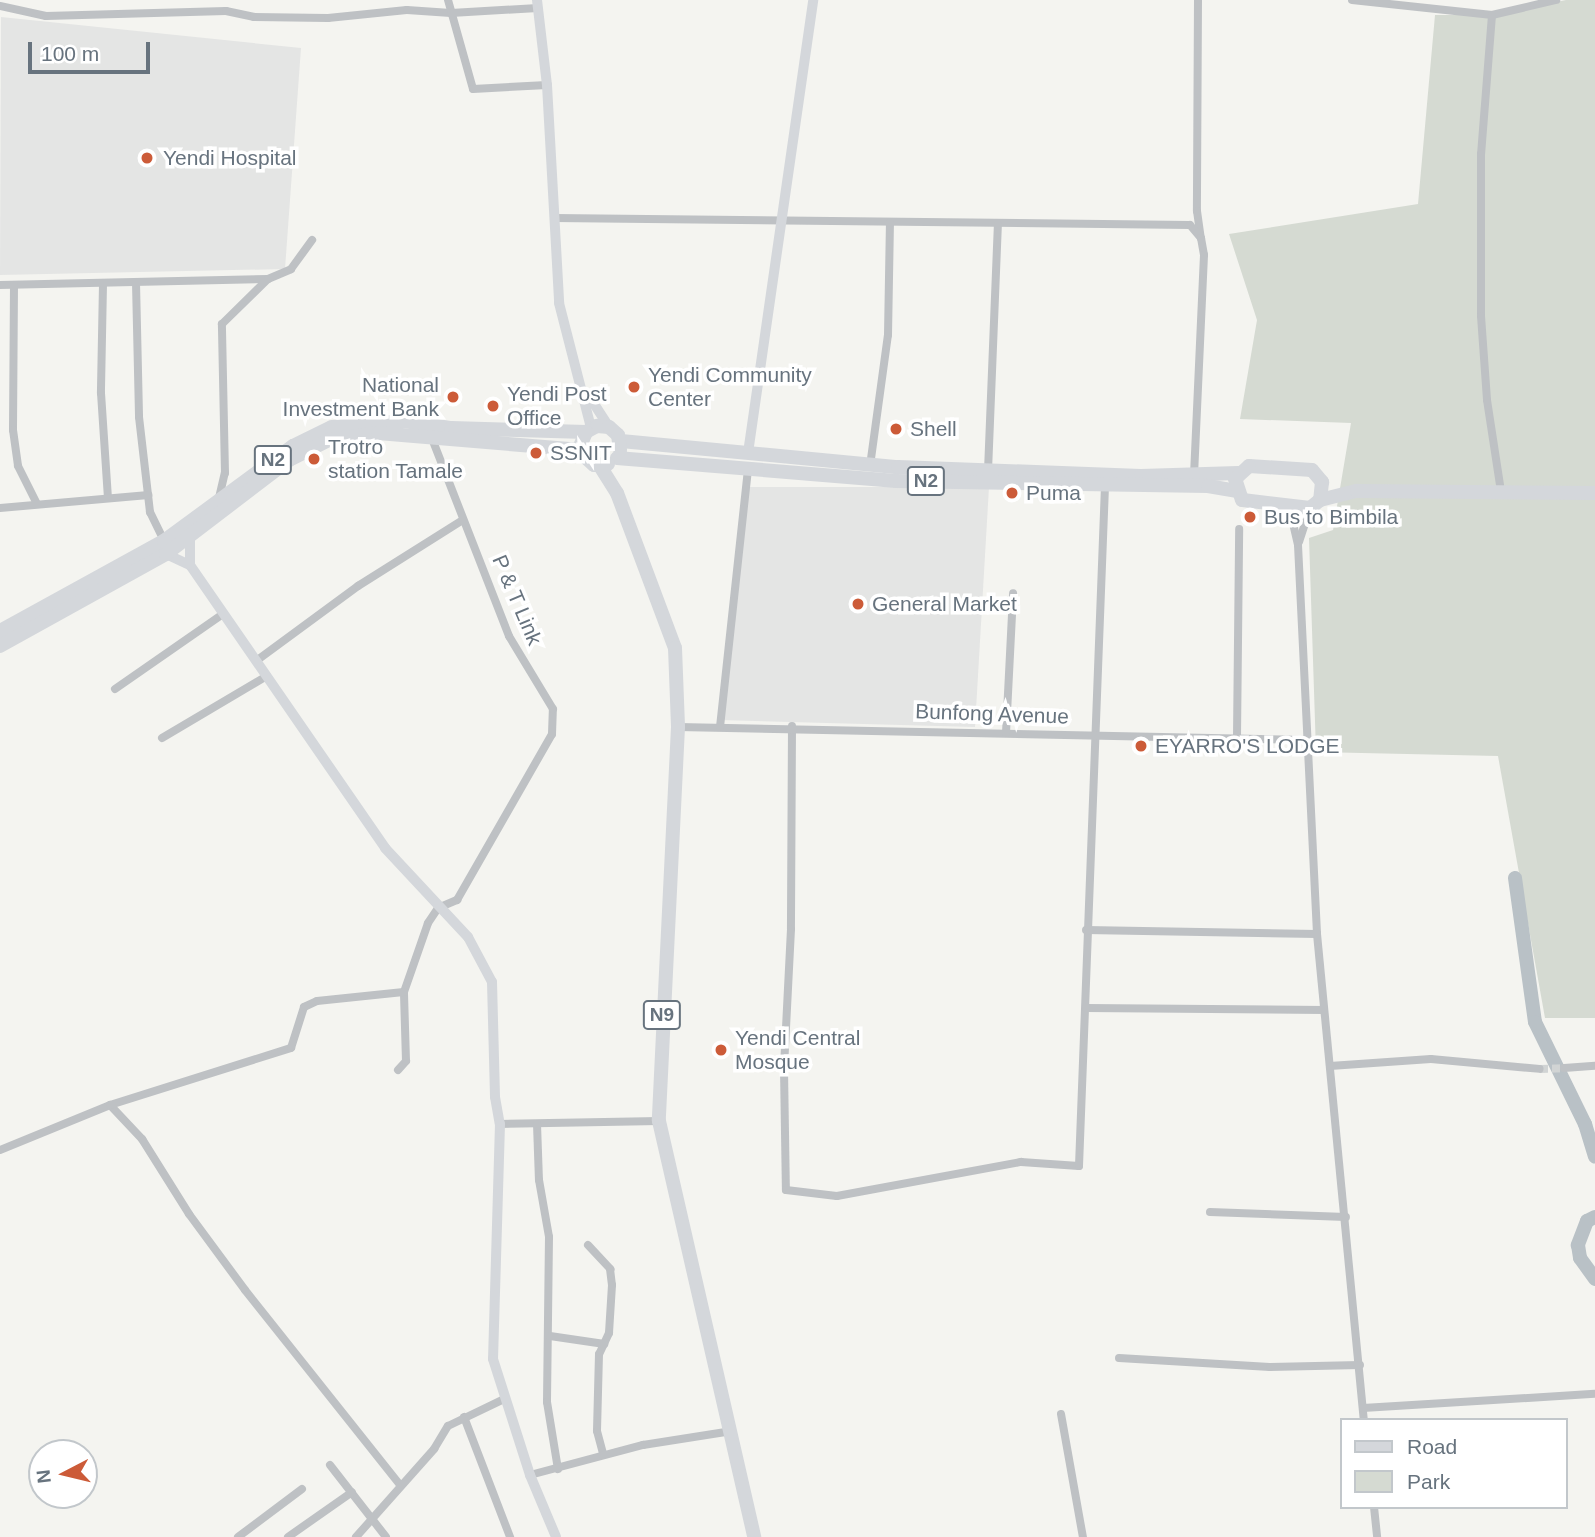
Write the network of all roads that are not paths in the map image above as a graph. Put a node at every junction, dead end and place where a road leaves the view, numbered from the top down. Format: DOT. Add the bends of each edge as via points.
graph roads {
  1 [pos="448,0"];
  2 [pos="813,0"];
  3 [pos="1198,0"];
  4 [pos="1352,0"];
  5 [pos="1556,0"];
  6 [pos="537,4"];
  7 [pos="0,6"];
  8 [pos="451,13"];
  9 [pos="1492,15"];
  10 [pos="547,85"];
  11 [pos="554,218"];
  12 [pos="780,218"];
  13 [pos="890,223"];
  14 [pos="998,225"];
  15 [pos="1201,238"];
  16 [pos="312,240"];
  17 [pos="268,279"];
  18 [pos="136,283"];
  19 [pos="103,284"];
  20 [pos="0,285"];
  21 [pos="13,285"];
  22 [pos="583,388"];
  23 [pos="609,427"];
  24 [pos="589,430"];
  25 [pos="431,436"];
  26 [pos="621,441"];
  27 [pos="581,450"];
  28 [pos="748,460"];
  29 [pos="610,462"];
  30 [pos="870,466"];
  31 [pos="988,471"];
  32 [pos="1194,473"];
  33 [pos="1238,473"];
  34 [pos="1321,478"];
  35 [pos="1105,485"];
  36 [pos="1236,491"];
  37 [pos="1357,491"];
  38 [pos="1501,492"];
  39 [pos="1595,494"];
  40 [pos="148,495"];
  41 [pos="108,498"];
  42 [pos="219,501"];
  43 [pos="37,504"];
  44 [pos="1315,504"];
  45 [pos="1289,506"];
  46 [pos="0,508"];
  47 [pos="463,520"];
  48 [pos="1239,529"];
  49 [pos="190,538"];
  50 [pos="1298,545"];
  51 [pos="167,549"];
  52 [pos="190,565"];
  53 [pos="1013,593"];
  54 [pos="223,614"];
  55 [pos="0,631"];
  56 [pos="0,646"];
  57 [pos="256,661"];
  58 [pos="267,676"];
  59 [pos="115,690"];
  60 [pos="792,726"];
  61 [pos="678,727"];
  62 [pos="720,727"];
  63 [pos="1006,733"];
  64 [pos="1098,734"];
  65 [pos="1237,737"];
  66 [pos="162,738"];
  67 [pos="1305,740"];
  68 [pos="438,908"];
  69 [pos="1086,930"];
  70 [pos="1317,934"];
  71 [pos="404,992"];
  72 [pos="1086,1008"];
  73 [pos="1325,1010"];
  74 [pos="1330,1066"];
  75 [pos="1595,1066"];
  76 [pos="1564,1068"];
  77 [pos="1540,1069"];
  78 [pos="398,1070"];
  79 [pos="110,1105"];
  80 [pos="659,1121"];
  81 [pos="500,1124"];
  82 [pos="537,1124"];
  83 [pos="0,1150"];
  84 [pos="1210,1212"];
  85 [pos="1346,1217"];
  86 [pos="588,1245"];
  87 [pos="550,1336"];
  88 [pos="604,1344"];
  89 [pos="1119,1358"];
  90 [pos="1360,1364"];
  91 [pos="1595,1394"];
  92 [pos="504,1399"];
  93 [pos="1363,1408"];
  94 [pos="1061,1414"];
  95 [pos="464,1417"];
  96 [pos="1364,1418"];
  97 [pos="732,1431"];
  98 [pos="603,1454"];
  99 [pos="330,1465"];
  100 [pos="558,1469"];
  101 [pos="530,1475"];
  102 [pos="400,1485"];
  103 [pos="302,1489"];
  104 [pos="352,1493"];
  105 [pos="1374,1509"];
  106 [pos="373,1519"];
  107 [pos="238,1537"];
  108 [pos="288,1537"];
  109 [pos="356,1537"];
  110 [pos="386,1537"];
  111 [pos="510,1537"];
  112 [pos="555,1537"];
  113 [pos="754,1537"];
  114 [pos="1083,1537"];
  115 [pos="1377,1537"];
  1 -- 8 [label="street"];
  2 -- 12 [label="street"];
  3 -- 15 [label="street"];
  4 -- 9 [label="street"];
  5 -- 9 [label="street"];
  6 -- 8 [label="street"];
  6 -- 10 [label="street"];
  7 -- 8 [label="street" via="46,16 93,18 226,11 254,17 316,18 407,10"];
  8 -- 10 [label="street" via="473,89"];
  9 -- 38 [label="street" via="1481,154 1482,316 1487,400"];
  10 -- 11 [label="street"];
  11 -- 12 [label="street"];
  11 -- 22 [label="street" via="559,303"];
  12 -- 13 [label="street"];
  12 -- 28 [label="street"];
  13 -- 14 [label="street"];
  13 -- 30 [label="street" via="888,335"];
  14 -- 15 [label="street" via="1190,225"];
  14 -- 31 [label="street"];
  15 -- 32 [label="street"];
  16 -- 17 [label="street" via="290,269"];
  17 -- 18 [label="street"];
  17 -- 42 [label="street" via="222,324 225,473"];
  18 -- 19 [label="street"];
  18 -- 40 [label="street" via="139,417"];
  19 -- 21 [label="street"];
  19 -- 41 [label="street" via="101,393"];
  20 -- 21 [label="street"];
  21 -- 43 [label="street" via="13,430 18,466"];
  22 -- 23 [label="street"];
  22 -- 24 [label="street"];
  23 -- 24 [label="highway"];
  23 -- 26 [label="highway"];
  24 -- 27 [label="highway"];
  24 -- 42 [label="highway, N2" via="379,421 332,427 293,446"];
  25 -- 27 [label="highway, N2"];
  25 -- 47 [label="street, P & T Link"];
  25 -- 49 [label="highway, N2" via="378,433 329,440 289,460"];
  26 -- 28 [label="highway, N2"];
  26 -- 29 [label="highway"];
  27 -- 29 [label="highway" via="588,461"];
  28 -- 29 [label="highway, N2"];
  28 -- 30 [label="highway, N2"];
  28 -- 35 [label="highway, N2" via="896,481"];
  28 -- 62 [label="street"];
  29 -- 61 [label="highway, N9" via="617,493 675,648"];
  30 -- 31 [label="highway, N2"];
  31 -- 32 [label="highway, N2"];
  32 -- 33 [label="highway, N2"];
  33 -- 34 [label="highway" via="1249,466 1312,470"];
  33 -- 36 [label="highway"];
  34 -- 37 [label="highway"];
  34 -- 44 [label="highway"];
  35 -- 36 [label="highway, N2" via="1208,486"];
  35 -- 64 [label="street"];
  36 -- 45 [label="highway" via="1247,502"];
  37 -- 38 [label="highway"];
  37 -- 44 [label="highway"];
  38 -- 39 [label="highway"];
  40 -- 41 [label="street"];
  40 -- 51 [label="street" via="155,529"];
  41 -- 43 [label="street"];
  42 -- 51 [label="highway, N2"];
  43 -- 46 [label="street"];
  44 -- 45 [label="highway"];
  44 -- 50 [label="street"];
  45 -- 50 [label="street"];
  47 -- 57 [label="street" via="358,586"];
  47 -- 68 [label="street, P & T Link" via="509,636 553,709 552,734 457,900"];
  48 -- 65 [label="street"];
  49 -- 51 [label="highway, N2"];
  49 -- 52 [label="street"];
  50 -- 67 [label="street"];
  51 -- 52 [label="street"];
  51 -- 55 [label="highway, N2"];
  51 -- 56 [label="highway, N2"];
  52 -- 54 [label="street"];
  53 -- 63 [label="street"];
  54 -- 57 [label="street"];
  54 -- 59 [label="street"];
  57 -- 58 [label="street"];
  58 -- 66 [label="street"];
  58 -- 68 [label="street" via="385,848"];
  60 -- 62 [label="street, Bunfong Avenue"];
  60 -- 63 [label="street, Bunfong Avenue"];
  60 -- 72 [label="street" via="791,929 784,1069 786,1190 838,1196 1021,1162 1079,1166"];
  61 -- 62 [label="street, Bunfong Avenue"];
  61 -- 80 [label="highway, N9"];
  63 -- 64 [label="street, Bunfong Avenue"];
  64 -- 65 [label="street, Bunfong Avenue"];
  64 -- 69 [label="street"];
  65 -- 67 [label="street, Bunfong Avenue"];
  67 -- 70 [label="street"];
  68 -- 71 [label="street" via="428,923"];
  68 -- 81 [label="street" via="468,937 492,982"];
  69 -- 70 [label="street"];
  69 -- 72 [label="street"];
  70 -- 73 [label="street"];
  71 -- 78 [label="street" via="406,1061"];
  71 -- 79 [label="street" via="317,1001 304,1007 291,1048"];
  72 -- 73 [label="street"];
  73 -- 74 [label="street"];
  74 -- 77 [label="street" via="1431,1059"];
  74 -- 85 [label="street"];
  75 -- 76 [label="street"];
  79 -- 83 [label="street"];
  79 -- 102 [label="street" via="142,1139 245,1290"];
  80 -- 82 [label="street"];
  80 -- 97 [label="highway, N9"];
  81 -- 82 [label="street"];
  81 -- 92 [label="street" via="493,1359"];
  82 -- 87 [label="street" via="539,1180 549,1237"];
  84 -- 85 [label="street"];
  85 -- 90 [label="street"];
  86 -- 88 [label="street" via="610,1269 611,1308"];
  87 -- 88 [label="street"];
  87 -- 100 [label="street" via="547,1402"];
  88 -- 98 [label="street" via="599,1354 597,1431"];
  89 -- 90 [label="street" via="1270,1367"];
  90 -- 93 [label="street"];
  91 -- 93 [label="street"];
  92 -- 95 [label="street"];
  92 -- 101 [label="street"];
  93 -- 96 [label="street"];
  94 -- 114 [label="street"];
  95 -- 102 [label="street" via="448,1426 434,1449"];
  95 -- 111 [label="street"];
  97 -- 98 [label="street"];
  97 -- 113 [label="highway, N9"];
  98 -- 100 [label="street"];
  99 -- 104 [label="street"];
  100 -- 101 [label="street"];
  101 -- 112 [label="street"];
  102 -- 106 [label="street"];
  103 -- 107 [label="street"];
  104 -- 106 [label="street"];
  104 -- 108 [label="street"];
  105 -- 115 [label="street"];
  106 -- 109 [label="street"];
  106 -- 110 [label="street"];
}
